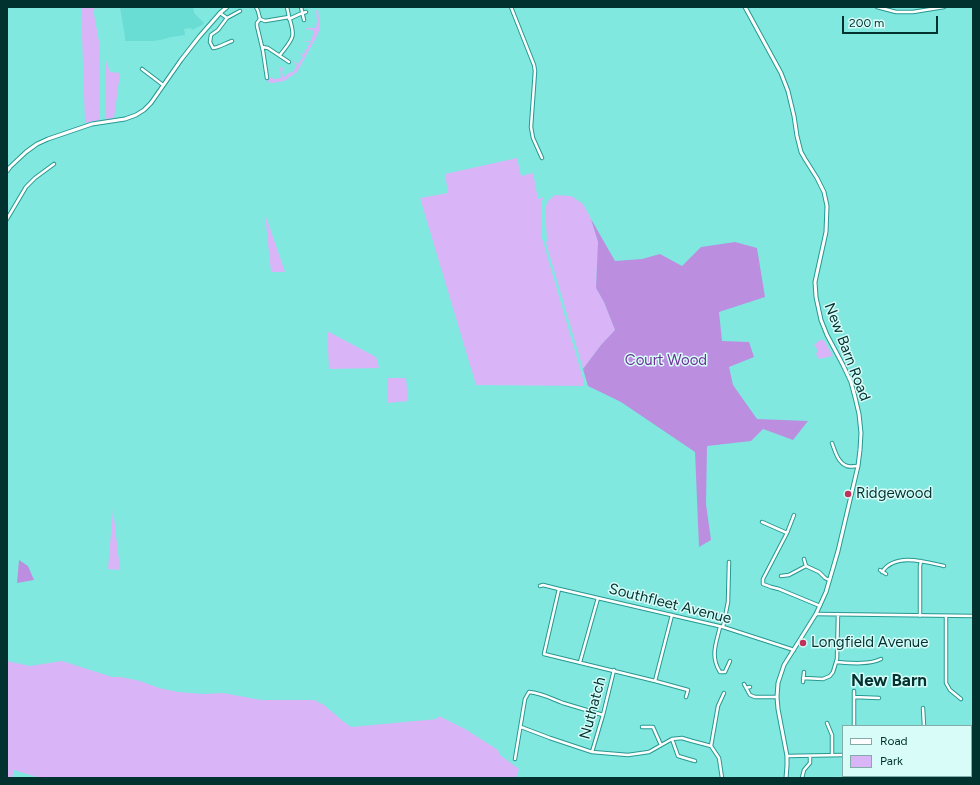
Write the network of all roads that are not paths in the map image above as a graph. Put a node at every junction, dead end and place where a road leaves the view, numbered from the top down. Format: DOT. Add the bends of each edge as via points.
graph roads {
  1 [pos="227,7"];
  2 [pos="256,7"];
  3 [pos="287,7"];
  4 [pos="301,7"];
  5 [pos="511,7"];
  6 [pos="745,7"];
  7 [pos="878,7"];
  8 [pos="944,7"];
  9 [pos="240,11"];
  10 [pos="306,12"];
  11 [pos="220,13"];
  12 [pos="302,13"];
  13 [pos="227,18"];
  14 [pos="289,18"];
  15 [pos="260,19"];
  16 [pos="304,20"];
  17 [pos="232,41"];
  18 [pos="262,47"];
  19 [pos="280,56"];
  20 [pos="289,62"];
  21 [pos="142,69"];
  22 [pos="267,78"];
  23 [pos="163,85"];
  24 [pos="542,158"];
  25 [pos="54,164"];
  26 [pos="7,171"];
  27 [pos="7,219"];
  28 [pos="832,443"];
  29 [pos="858,466"];
  30 [pos="794,515"];
  31 [pos="762,522"];
  32 [pos="786,533"];
  33 [pos="804,559"];
  34 [pos="921,561"];
  35 [pos="729,562"];
  36 [pos="806,566"];
  37 [pos="944,566"];
  38 [pos="886,574"];
  39 [pos="781,576"];
  40 [pos="830,580"];
  41 [pos="540,586"];
  42 [pos="559,589"];
  43 [pos="598,598"];
  44 [pos="820,606"];
  45 [pos="816,614"];
  46 [pos="838,614"];
  47 [pos="672,616"];
  48 [pos="920,616"];
  49 [pos="946,616"];
  50 [pos="973,616"];
  51 [pos="721,627"];
  52 [pos="794,650"];
  53 [pos="881,659"];
  54 [pos="730,661"];
  55 [pos="580,662"];
  56 [pos="837,662"];
  57 [pos="614,670"];
  58 [pos="804,672"];
  59 [pos="655,681"];
  60 [pos="744,684"];
  61 [pos="750,687"];
  62 [pos="746,688"];
  63 [pos="854,691"];
  64 [pos="724,692"];
  65 [pos="686,697"];
  66 [pos="777,697"];
  67 [pos="854,697"];
  68 [pos="880,698"];
  69 [pos="961,699"];
  70 [pos="923,708"];
  71 [pos="603,715"];
  72 [pos="827,723"];
  73 [pos="854,725"];
  74 [pos="924,725"];
  75 [pos="521,727"];
  76 [pos="642,727"];
  77 [pos="672,740"];
  78 [pos="662,745"];
  79 [pos="711,746"];
  80 [pos="592,752"];
  81 [pos="832,755"];
  82 [pos="842,755"];
  83 [pos="787,756"];
  84 [pos="810,756"];
  85 [pos="515,759"];
  86 [pos="695,761"];
  87 [pos="722,778"];
  88 [pos="786,778"];
  89 [pos="802,778"];
  1 -- 11 [label="street"];
  2 -- 15 [label="street"];
  3 -- 14 [label="street"];
  4 -- 12 [label="street"];
  5 -- 24 [label="street" via="535,71 531,127"];
  6 -- 29 [label="street, New Barn Road" via="781,73 788,91 800,148 826,199 826,232 815,282 816,297 821,320 855,397 861,433"];
  7 -- 8 [label="street" via="896,12"];
  9 -- 13 [label="street"];
  10 -- 12 [label="street"];
  11 -- 13 [label="street"];
  11 -- 23 [label="street"];
  12 -- 14 [label="street"];
  12 -- 16 [label="street"];
  13 -- 17 [label="street" via="211,35 210,44 215,48"];
  14 -- 15 [label="street"];
  14 -- 19 [label="street" via="293,37"];
  15 -- 18 [label="street" via="257,25"];
  18 -- 19 [label="street"];
  18 -- 22 [label="street"];
  19 -- 20 [label="street"];
  21 -- 23 [label="street"];
  23 -- 26 [label="street" via="149,105 136,115 87,126 48,139 26,152"];
  25 -- 27 [label="street" via="26,187"];
  28 -- 29 [label="street" via="842,463 847,466"];
  29 -- 40 [label="street, New Barn Road"];
  30 -- 32 [label="street"];
  31 -- 32 [label="street"];
  32 -- 44 [label="street" via="763,584"];
  33 -- 36 [label="street"];
  34 -- 37 [label="street"];
  34 -- 38 [label="street" via="895,562 881,571"];
  34 -- 48 [label="street"];
  35 -- 51 [label="street" via="728,602"];
  36 -- 39 [label="street" via="789,575"];
  36 -- 40 [label="street"];
  40 -- 44 [label="street, New Barn Road"];
  41 -- 42 [label="street, Southfleet Avenue"];
  42 -- 43 [label="street, Southfleet Avenue"];
  42 -- 55 [label="street" via="544,654"];
  43 -- 47 [label="street, Southfleet Avenue"];
  43 -- 55 [label="street"];
  44 -- 45 [label="street, New Barn Road"];
  45 -- 46 [label="street"];
  45 -- 52 [label="street, New Barn Road"];
  46 -- 48 [label="street"];
  46 -- 56 [label="street"];
  47 -- 51 [label="street, Southfleet Avenue"];
  47 -- 59 [label="street"];
  48 -- 49 [label="street"];
  49 -- 50 [label="street"];
  49 -- 69 [label="street" via="946,683 951,692"];
  51 -- 52 [label="street, Southfleet Avenue"];
  51 -- 54 [label="street" via="714,654 720,672 725,672"];
  52 -- 66 [label="street, New Barn Road" via="784,665 778,683"];
  53 -- 56 [label="street" via="862,663"];
  55 -- 57 [label="street"];
  56 -- 58 [label="street" via="832,673 825,679 803,680"];
  57 -- 59 [label="street"];
  57 -- 71 [label="street, Nuthatch"];
  59 -- 65 [label="street" via="688,690"];
  60 -- 62 [label="street"];
  61 -- 62 [label="street"];
  62 -- 66 [label="street" via="750,695 755,697"];
  63 -- 67 [label="street"];
  64 -- 79 [label="street" via="718,706"];
  66 -- 83 [label="street, New Barn Road"];
  67 -- 68 [label="street"];
  67 -- 73 [label="street"];
  70 -- 74 [label="street"];
  71 -- 75 [label="street" via="530,692 525,699"];
  71 -- 80 [label="street, Nuthatch"];
  72 -- 81 [label="street" via="832,735"];
  75 -- 80 [label="street"];
  75 -- 85 [label="street"];
  76 -- 78 [label="street" via="654,727"];
  77 -- 78 [label="street"];
  77 -- 79 [label="street" via="682,738"];
  77 -- 86 [label="street" via="678,756"];
  78 -- 80 [label="street" via="649,752 628,755"];
  79 -- 87 [label="street" via="719,758"];
  81 -- 82 [label="street"];
  81 -- 84 [label="street"];
  83 -- 84 [label="street"];
  83 -- 88 [label="street, New Barn Road"];
  84 -- 89 [label="street" via="810,763"];
}
